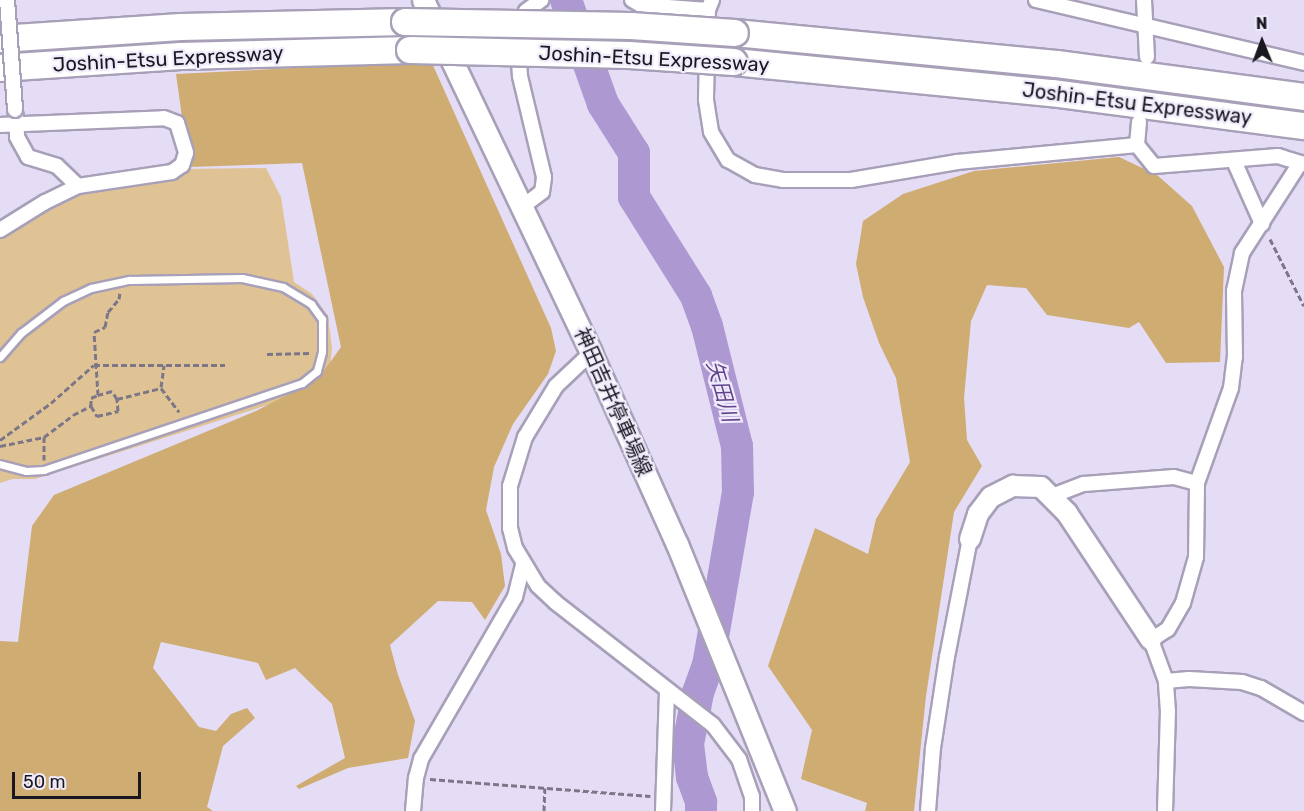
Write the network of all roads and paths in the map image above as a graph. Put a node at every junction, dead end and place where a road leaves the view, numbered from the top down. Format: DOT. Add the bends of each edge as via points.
graph roads {
  1 [pos="8,0"];
  2 [pos="423,0"];
  3 [pos="541,0"];
  4 [pos="632,0"];
  5 [pos="1036,0"];
  6 [pos="1144,0"];
  7 [pos="710,5"];
  8 [pos="1147,28"];
  9 [pos="0,39"];
  10 [pos="1147,57"];
  11 [pos="1304,63"];
  12 [pos="0,68"];
  13 [pos="1304,97"];
  14 [pos="1139,122"];
  15 [pos="0,125"];
  16 [pos="17,125"];
  17 [pos="1304,126"];
  18 [pos="1137,144"];
  19 [pos="1234,161"];
  20 [pos="1302,164"];
  21 [pos="78,186"];
  22 [pos="522,207"];
  23 [pos="1262,224"];
  24 [pos="0,230"];
  25 [pos="122,282"];
  26 [pos="1304,306"];
  27 [pos="322,352"];
  28 [pos="591,353"];
  29 [pos="267,354"];
  30 [pos="0,357"];
  31 [pos="94,365"];
  32 [pos="164,365"];
  33 [pos="225,365"];
  34 [pos="161,388"];
  35 [pos="98,395"];
  36 [pos="117,399"];
  37 [pos="91,406"];
  38 [pos="188,423"];
  39 [pos="44,437"];
  40 [pos="0,440"];
  41 [pos="0,446"];
  42 [pos="0,465"];
  43 [pos="44,470"];
  44 [pos="1197,483"];
  45 [pos="1052,496"];
  46 [pos="970,539"];
  47 [pos="523,565"];
  48 [pos="1151,640"];
  49 [pos="1166,681"];
  50 [pos="667,691"];
  51 [pos="1304,713"];
  52 [pos="416,778"];
  53 [pos="545,788"];
  54 [pos="663,804"];
  55 [pos="413,811"];
  56 [pos="544,811"];
  57 [pos="752,811"];
  58 [pos="785,811"];
  59 [pos="928,811"];
  60 [pos="1165,811"];
  1 -- 16 [label="street, bridge"];
  2 -- 22 [label="main road, 神田吉井停車場線"];
  3 -- 22 [label="street" via="526,11 519,27 520,76 544,177 542,192"];
  4 -- 7 [label="street" via="641,5"];
  5 -- 8 [label="street"];
  6 -- 8 [label="street"];
  7 -- 18 [label="street" via="706,100 711,132 728,160 755,175 783,180 851,180 957,162"];
  8 -- 10 [label="street"];
  8 -- 11 [label="street"];
  9 -- 13 [label="highway, Joshin-Etsu Expressway, bridge" via="181,27 405,22 631,26 1057,64"];
  12 -- 17 [label="highway, Joshin-Etsu Expressway, bridge" via="181,56 410,50 629,55 986,85"];
  14 -- 18 [label="street"];
  15 -- 16 [label="street"];
  16 -- 21 [label="street" via="21,148 28,157 57,166"];
  16 -- 21 [label="street" via="164,118 177,123 186,153 182,165 172,172"];
  18 -- 19 [label="street" via="1154,166"];
  19 -- 20 [label="street" via="1278,156"];
  19 -- 23 [label="street"];
  20 -- 23 [label="street"];
  21 -- 24 [label="street"];
  22 -- 28 [label="main road, 神田吉井停車場線"];
  23 -- 26 [label="path"];
  23 -- 44 [label="street" via="1242,253 1234,291 1235,357 1231,388"];
  25 -- 27 [label="lane" via="242,278 283,287 311,304 322,320"];
  25 -- 30 [label="lane" via="91,288 63,301 21,333"];
  25 -- 31 [label="path" via="119,299 108,312 105,327 94,332"];
  27 -- 29 [label="path"];
  27 -- 38 [label="lane" via="317,371 302,383"];
  28 -- 47 [label="street" via="556,386 525,437 516,462 510,486 510,528"];
  28 -- 58 [label="main road, 神田吉井停車場線" via="677,544"];
  31 -- 32 [label="path"];
  31 -- 35 [label="path"];
  31 -- 40 [label="path"];
  32 -- 33 [label="path"];
  32 -- 34 [label="path"];
  34 -- 36 [label="path"];
  34 -- 38 [label="path"];
  35 -- 36 [label="path" via="112,391"];
  35 -- 37 [label="path" via="91,398"];
  36 -- 37 [label="path" via="118,411 97,416"];
  37 -- 39 [label="path"];
  38 -- 43 [label="lane"];
  39 -- 41 [label="path"];
  39 -- 43 [label="path"];
  42 -- 43 [label="lane" via="26,471"];
  44 -- 45 [label="street" via="1174,477 1084,484"];
  44 -- 48 [label="street" via="1196,557 1183,603 1168,629"];
  45 -- 46 [label="street" via="1041,487 1012,486 991,497 978,514"];
  45 -- 48 [label="street"];
  46 -- 59 [label="street" via="940,700"];
  47 -- 50 [label="street" via="555,602"];
  47 -- 52 [label="street" via="515,597 421,759"];
  48 -- 49 [label="street"];
  49 -- 51 [label="street" via="1242,681"];
  49 -- 60 [label="street"];
  50 -- 54 [label="street"];
  50 -- 57 [label="street" via="713,725 739,759 752,796"];
  52 -- 53 [label="path"];
  52 -- 55 [label="street"];
  53 -- 54 [label="path"];
  53 -- 56 [label="path"];
}
